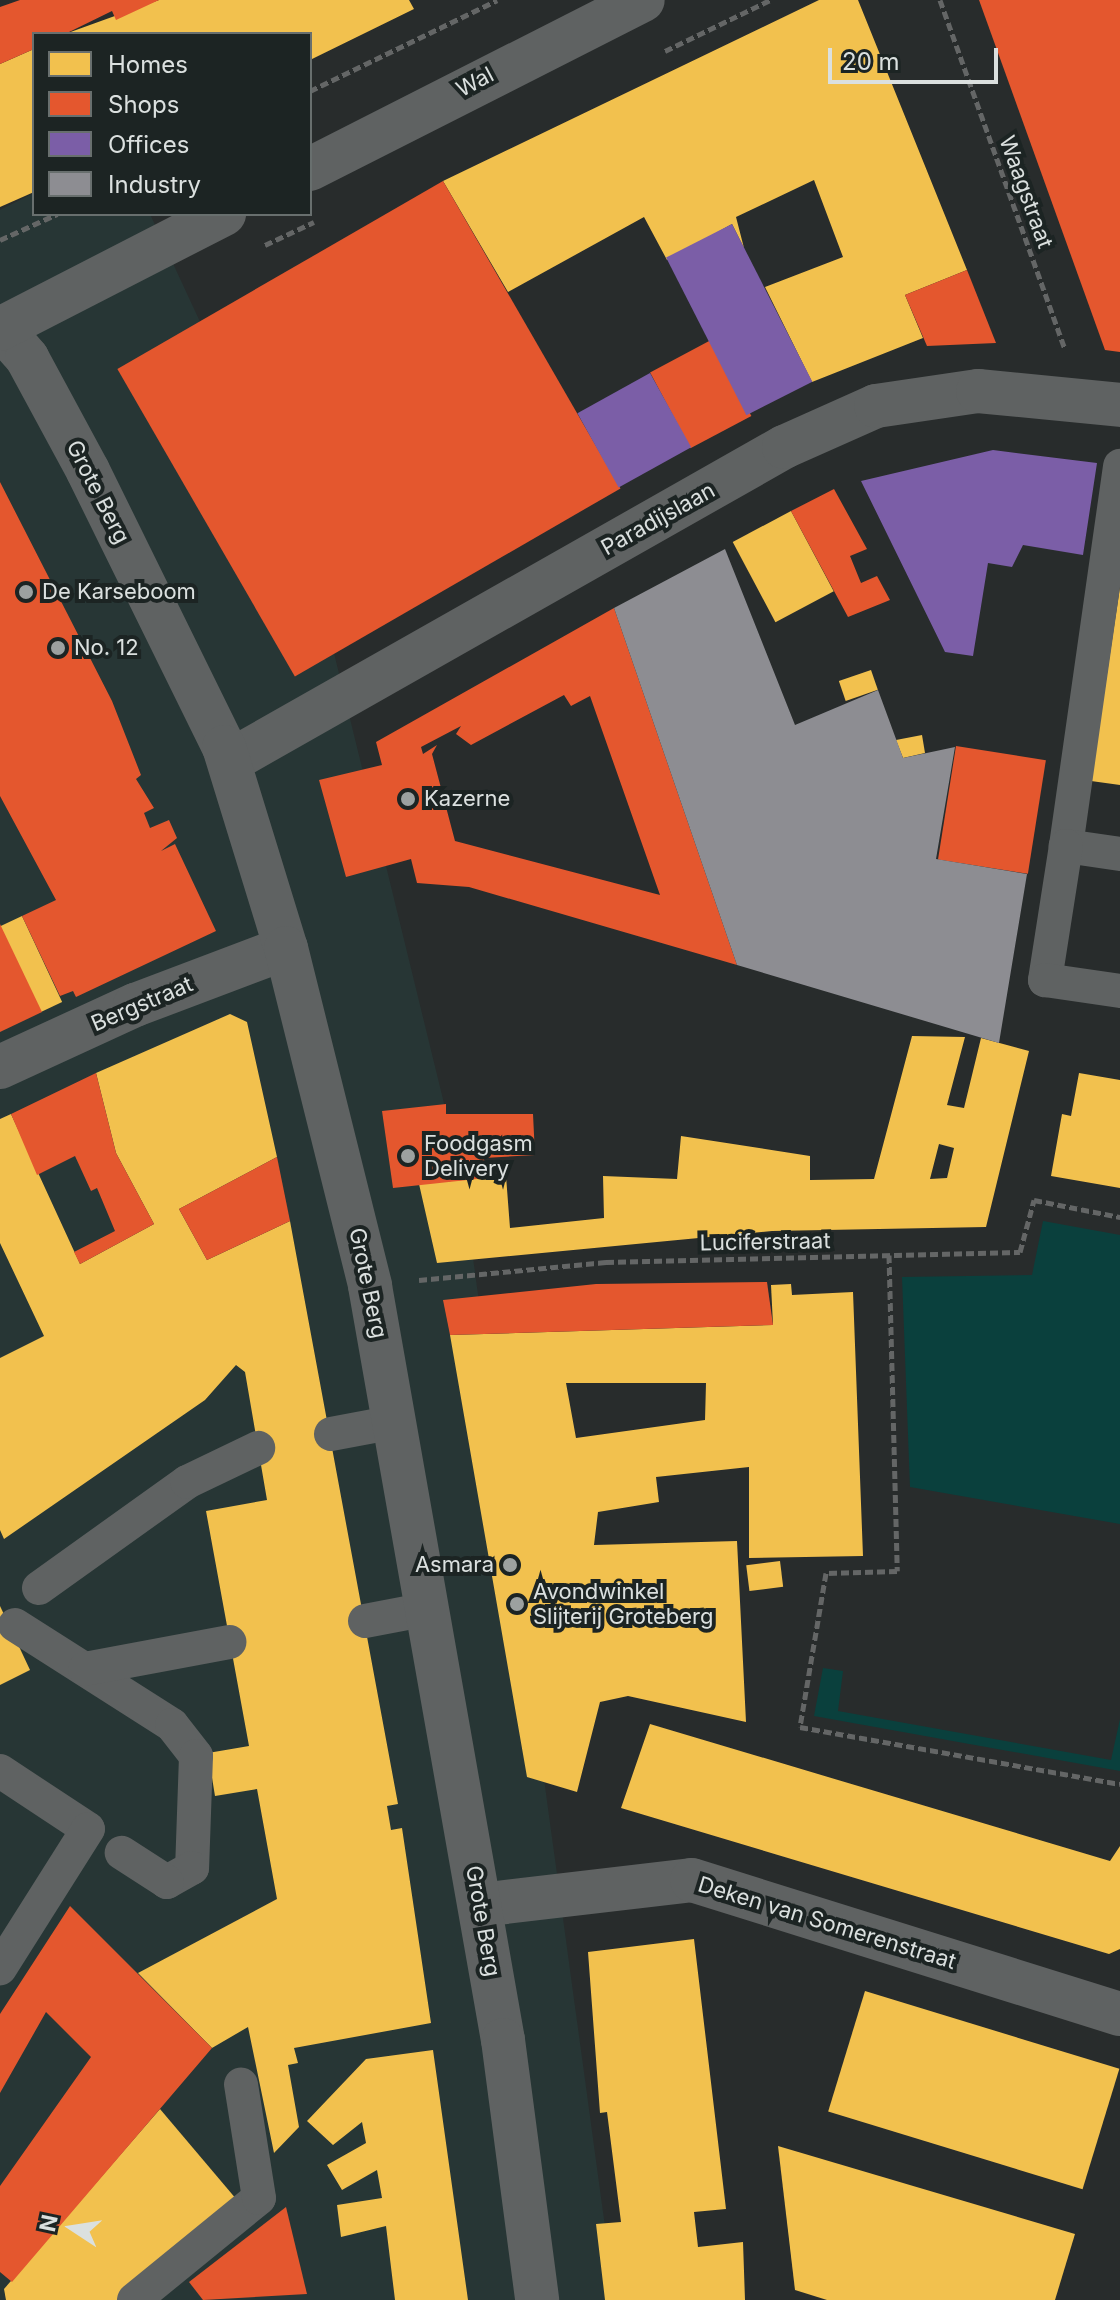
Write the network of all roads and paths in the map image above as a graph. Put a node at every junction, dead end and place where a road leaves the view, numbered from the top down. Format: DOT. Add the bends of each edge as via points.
graph roads {
  1 [pos="497,0"];
  2 [pos="940,0"];
  3 [pos="623,4"];
  4 [pos="312,90"];
  5 [pos="312,168"];
  6 [pos="53,216"];
  7 [pos="220,216"];
  8 [pos="0,240"];
  9 [pos="0,328"];
  10 [pos="1063,397"];
  11 [pos="1120,405"];
  12 [pos="1119,485"];
  13 [pos="230,761"];
  14 [pos="1066,846"];
  15 [pos="1120,854"];
  16 [pos="286,948"];
  17 [pos="1120,991"];
  18 [pos="0,1067"];
  19 [pos="1120,1217"];
  20 [pos="889,1255"];
  21 [pos="370,1286"];
  22 [pos="395,1422"];
  23 [pos="331,1434"];
  24 [pos="258,1448"];
  25 [pos="39,1588"];
  26 [pos="428,1609"];
  27 [pos="365,1621"];
  28 [pos="15,1625"];
  29 [pos="229,1642"];
  30 [pos="85,1669"];
  31 [pos="0,1771"];
  32 [pos="1120,1784"];
  33 [pos="122,1853"];
  34 [pos="480,1905"];
  35 [pos="0,1968"];
  36 [pos="1120,2014"];
  37 [pos="241,2084"];
  38 [pos="134,2300"];
  39 [pos="537,2300"];
  1 -- 4 [label="path"];
  2 -- 10 [label="path, Waagstraat" via="1069,359"];
  3 -- 5 [label="street, Wal"];
  6 -- 8 [label="path"];
  7 -- 9 [label="street"];
  9 -- 13 [label="street, Grote Berg" via="27,358 96,486"];
  10 -- 11 [label="street, Paradijslaan"];
  10 -- 13 [label="street, Paradijslaan" via="978,391 876,406 784,447"];
  12 -- 14 [label="lane"];
  13 -- 16 [label="street, Grote Berg"];
  14 -- 15 [label="lane"];
  14 -- 17 [label="lane" via="1045,980"];
  16 -- 18 [label="street, Bergstraat" via="135,1005"];
  16 -- 21 [label="street, Grote Berg"];
  19 -- 20 [label="path, Luciferstraat" via="1034,1200 1020,1252"];
  20 -- 21 [label="path, Luciferstraat" via="606,1262"];
  20 -- 32 [label="path" via="897,1571 826,1573 800,1727"];
  21 -- 22 [label="street, Grote Berg"];
  22 -- 23 [label="lane"];
  22 -- 26 [label="street, Grote Berg"];
  24 -- 25 [label="lane" via="187,1482"];
  26 -- 27 [label="lane"];
  26 -- 34 [label="street, Grote Berg"];
  28 -- 30 [label="lane"];
  29 -- 30 [label="lane"];
  30 -- 33 [label="lane" via="172,1725 196,1756 192,1868 167,1882"];
  31 -- 35 [label="lane" via="88,1829"];
  34 -- 36 [label="street, Deken van Somerenstraat" via="692,1880"];
  34 -- 39 [label="street, Grote Berg"];
  37 -- 38 [label="lane" via="259,2198"];
}
